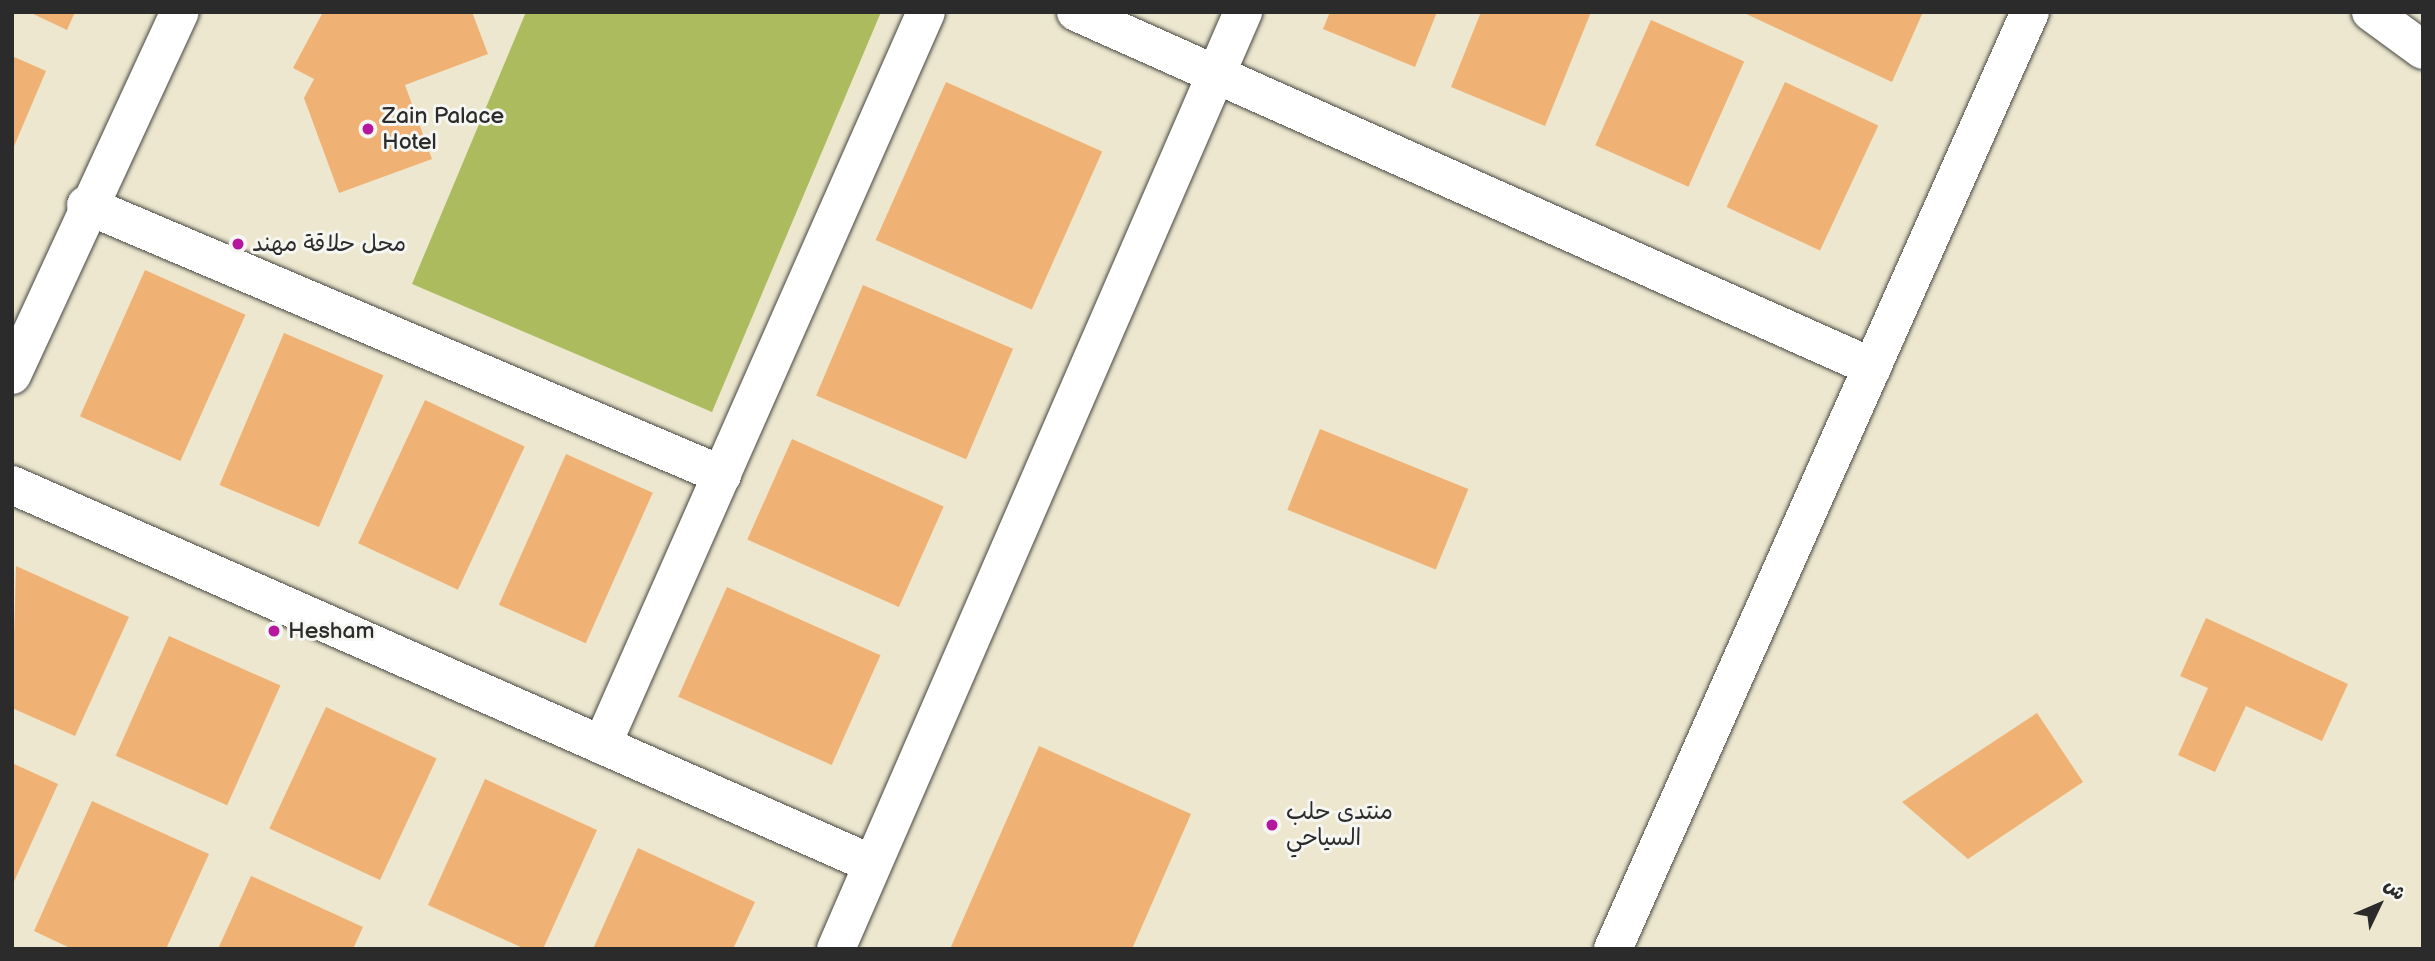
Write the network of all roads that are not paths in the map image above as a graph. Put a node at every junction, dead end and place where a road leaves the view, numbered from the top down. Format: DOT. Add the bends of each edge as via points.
graph roads {
  1 [pos="180,12"];
  2 [pos="926,12"];
  3 [pos="1076,12"];
  4 [pos="1243,12"];
  5 [pos="2030,12"];
  6 [pos="2371,12"];
  7 [pos="2423,50"];
  8 [pos="1216,75"];
  9 [pos="86,205"];
  10 [pos="1872,367"];
  11 [pos="12,375"];
  12 [pos="722,475"];
  13 [pos="12,485"];
  14 [pos="602,745"];
  15 [pos="872,864"];
  16 [pos="835,949"];
  17 [pos="1613,949"];
  1 -- 9 [label="street"];
  2 -- 12 [label="street"];
  3 -- 8 [label="street"];
  4 -- 8 [label="street"];
  5 -- 10 [label="street"];
  6 -- 7 [label="street"];
  8 -- 10 [label="street"];
  8 -- 15 [label="street"];
  9 -- 11 [label="street"];
  9 -- 12 [label="street"];
  10 -- 17 [label="street"];
  12 -- 14 [label="street"];
  13 -- 14 [label="street"];
  14 -- 15 [label="street"];
  15 -- 16 [label="street"];
}
